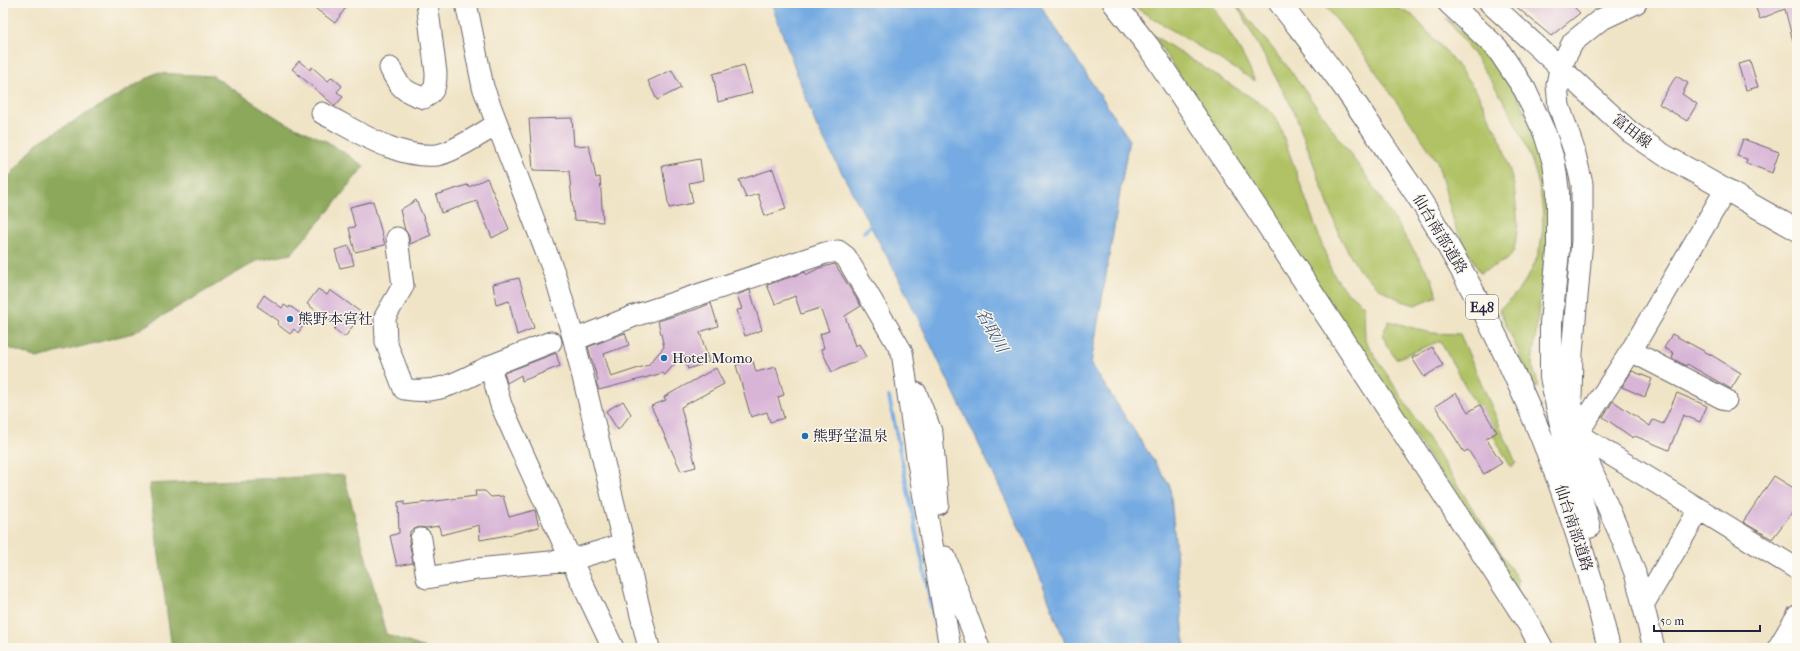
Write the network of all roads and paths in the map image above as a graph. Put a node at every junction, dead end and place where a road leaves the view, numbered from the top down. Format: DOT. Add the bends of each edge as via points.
graph roads {
  1 [pos="427,3"];
  2 [pos="466,3"];
  3 [pos="1114,3"];
  4 [pos="1280,3"];
  5 [pos="1449,3"];
  6 [pos="1490,3"];
  7 [pos="1629,5"];
  8 [pos="390,68"];
  9 [pos="1560,68"];
  10 [pos="322,113"];
  11 [pos="497,124"];
  12 [pos="1726,189"];
  13 [pos="1797,230"];
  14 [pos="397,238"];
  15 [pos="574,340"];
  16 [pos="551,342"];
  17 [pos="1631,350"];
  18 [pos="903,358"];
  19 [pos="490,366"];
  20 [pos="1726,400"];
  21 [pos="1578,434"];
  22 [pos="1699,510"];
  23 [pos="421,539"];
  24 [pos="624,544"];
  25 [pos="571,560"];
  26 [pos="1797,569"];
  27 [pos="1643,604"];
  28 [pos="1797,616"];
  29 [pos="613,648"];
  30 [pos="649,648"];
  31 [pos="950,648"];
  32 [pos="979,648"];
  33 [pos="1542,648"];
  34 [pos="1609,648"];
  35 [pos="1622,648"];
  36 [pos="1654,648"];
  37 [pos="1778,648"];
  1 -- 8 [label="street" via="436,73 436,85 432,94 424,98 405,90 398,84"];
  2 -- 11 [label="street" via="483,87"];
  3 -- 33 [label="highway" via="1148,46 1244,189 1526,619"];
  4 -- 34 [label="highway, 仙台南部道路 / E48" via="1352,99 1431,217 1475,292 1512,366 1541,435 1570,513"];
  5 -- 35 [label="highway" via="1497,48 1524,90 1545,134 1554,163 1558,192 1558,252 1551,323 1551,377 1560,420"];
  6 -- 9 [label="street, 富田線"];
  7 -- 9 [label="street" via="1600,20 1573,42"];
  9 -- 12 [label="street, 富田線" via="1630,132 1664,155"];
  9 -- 21 [label="street" via="1557,85 1559,106 1582,184 1582,240 1572,353 1571,400"];
  10 -- 11 [label="street" via="383,144 411,154 438,155 466,143"];
  11 -- 15 [label="street" via="555,275"];
  12 -- 13 [label="street, 富田線"];
  12 -- 17 [label="street"];
  14 -- 19 [label="street" via="403,286 385,317 386,342 404,389 417,392 448,387"];
  15 -- 18 [label="street" via="634,316 825,253 838,251 846,257 902,352"];
  15 -- 24 [label="street"];
  16 -- 19 [label="street"];
  17 -- 20 [label="street"];
  17 -- 21 [label="street"];
  18 -- 31 [label="street" via="917,457"];
  18 -- 32 [label="street" via="932,434 945,561"];
  19 -- 25 [label="street" via="501,405"];
  21 -- 22 [label="street"];
  21 -- 27 [label="street" via="1584,454 1622,539"];
  22 -- 26 [label="street"];
  22 -- 27 [label="street"];
  23 -- 25 [label="street" via="426,578 477,569"];
  24 -- 25 [label="street"];
  24 -- 30 [label="street"];
  25 -- 29 [label="street"];
  27 -- 36 [label="street"];
  28 -- 37 [label="street"];
}
